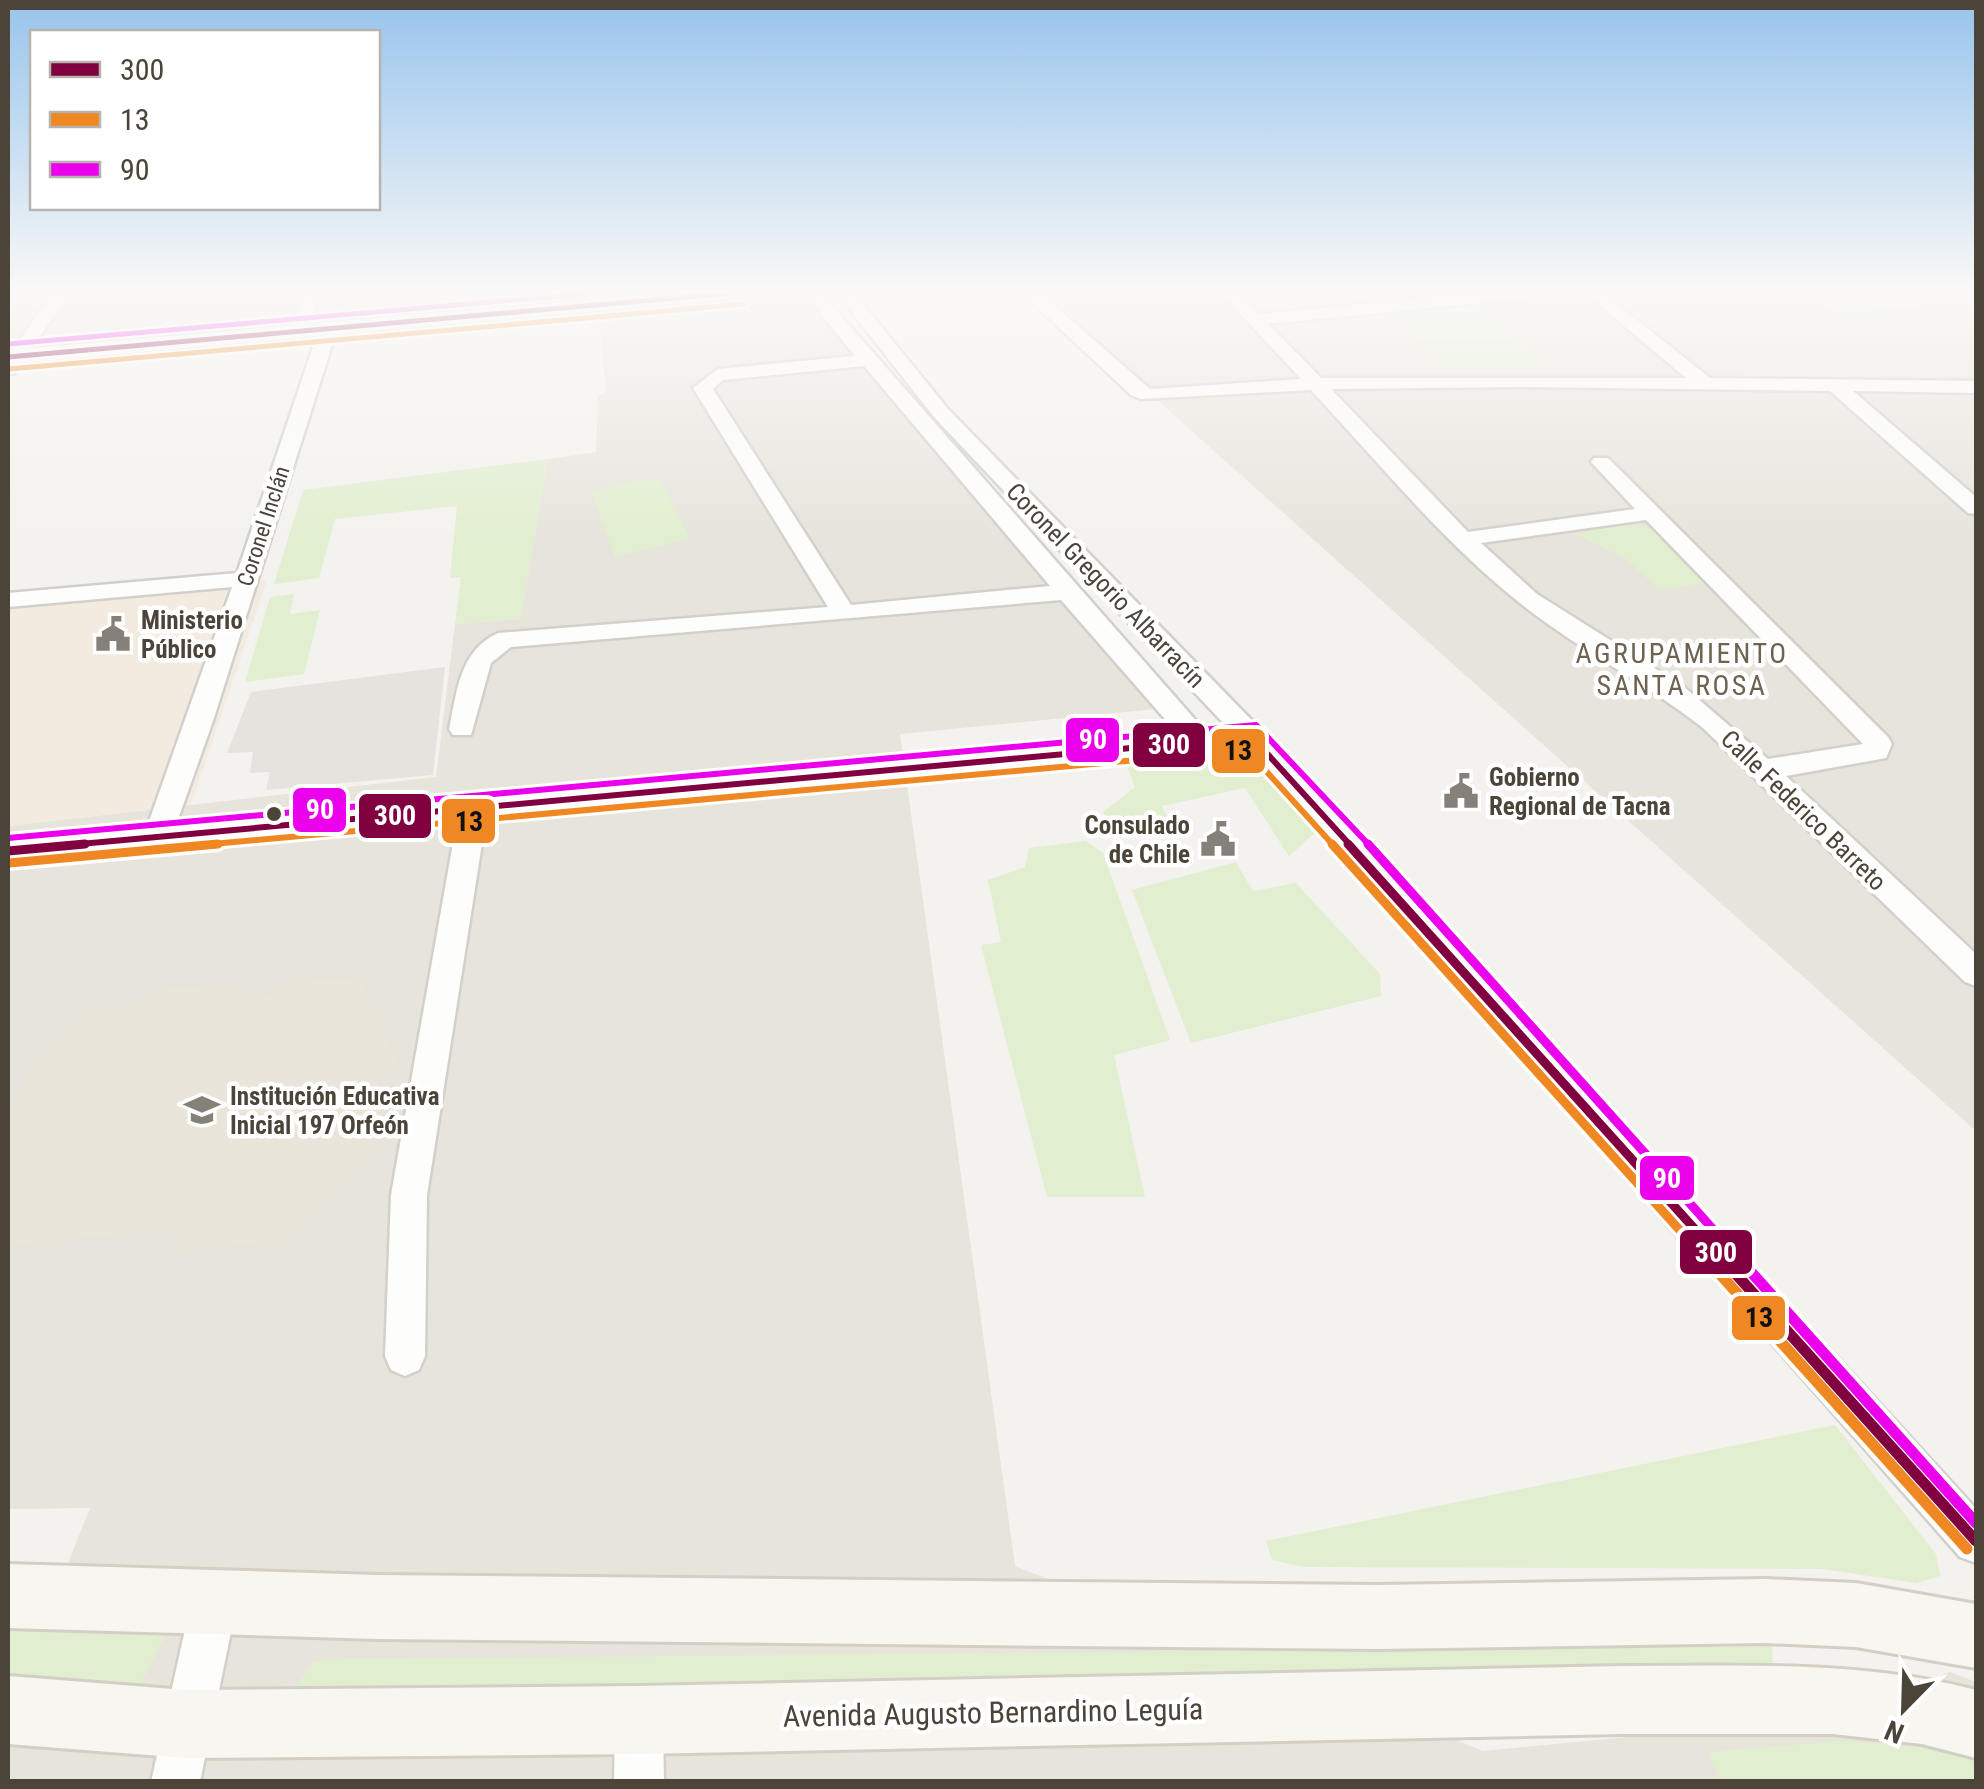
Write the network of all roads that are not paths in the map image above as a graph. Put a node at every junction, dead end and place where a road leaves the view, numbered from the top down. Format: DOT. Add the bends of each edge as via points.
graph roads {
  1 [pos="312,375"];
  2 [pos="716,375"];
  3 [pos="880,375"];
  4 [pos="912,375"];
  5 [pos="1120,375"];
  6 [pos="1310,375"];
  7 [pos="1695,375"];
  8 [pos="1318,384"];
  9 [pos="1706,384"];
  10 [pos="1836,386"];
  11 [pos="1976,387"];
  12 [pos="1601,462"];
  13 [pos="1976,508"];
  14 [pos="1652,513"];
  15 [pos="1463,539"];
  16 [pos="246,578"];
  17 [pos="1067,592"];
  18 [pos="8,600"];
  19 [pos="844,613"];
  20 [pos="462,730"];
  21 [pos="1252,737"];
  22 [pos="1202,744"];
  23 [pos="1762,770"];
  24 [pos="473,811"];
  25 [pos="158,836"];
  26 [pos="8,850"];
  27 [pos="1976,974"];
  28 [pos="405,1356"];
  29 [pos="1976,1541"];
  30 [pos="8,1596"];
  31 [pos="214,1603"];
  32 [pos="1976,1636"];
  33 [pos="8,1710"];
  34 [pos="1976,1724"];
  35 [pos="639,1751"];
  36 [pos="181,1753"];
  1 -- 16 [label="street, Coronel Inclán"];
  2 -- 19 [label="street" via="703,388"];
  3 -- 17 [label="street"];
  4 -- 21 [label="street, Coronel Gregorio Albarracín"];
  5 -- 8 [label="street" via="1148,394"];
  6 -- 8 [label="street, Calle Federico Barreto"];
  7 -- 9 [label="street"];
  8 -- 9 [label="street"];
  8 -- 15 [label="street, Calle Federico Barreto"];
  9 -- 10 [label="street"];
  10 -- 11 [label="street"];
  10 -- 13 [label="street"];
  12 -- 14 [label="street"];
  14 -- 15 [label="street"];
  14 -- 23 [label="street" via="1879,744 1876,752"];
  15 -- 23 [label="street, Calle Federico Barreto" via="1529,599 1674,692"];
  16 -- 18 [label="street"];
  16 -- 25 [label="street, Coronel Inclán"];
  17 -- 19 [label="street"];
  17 -- 22 [label="street"];
  19 -- 20 [label="street" via="490,644 480,654"];
  21 -- 22 [label="street"];
  21 -- 29 [label="street, Coronel Gregorio Albarracín"];
  22 -- 24 [label="street"];
  23 -- 27 [label="street, Calle Federico Barreto"];
  24 -- 25 [label="street"];
  24 -- 28 [label="street" via="409,1195"];
  25 -- 26 [label="street"];
  30 -- 31 [label="main road"];
  31 -- 32 [label="main road" via="1358,1617 1764,1611 1856,1615"];
  31 -- 36 [label="street"];
  33 -- 36 [label="main road, Avenida Augusto Bernardino Leguía"];
  34 -- 35 [label="main road, Avenida Augusto Bernardino Leguía" via="1832,1700 1603,1700"];
  35 -- 36 [label="main road, Avenida Augusto Bernardino Leguía"];
}
